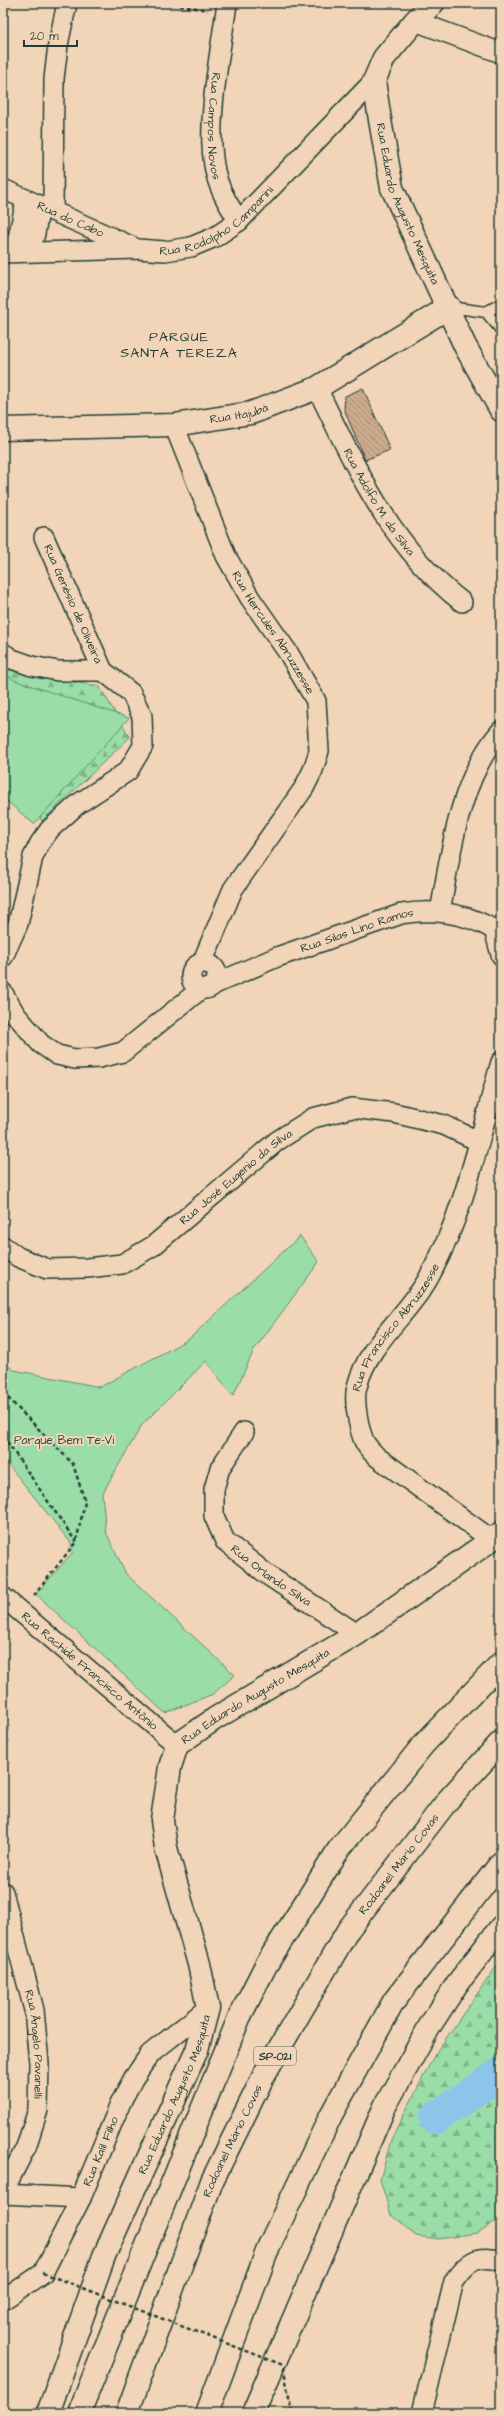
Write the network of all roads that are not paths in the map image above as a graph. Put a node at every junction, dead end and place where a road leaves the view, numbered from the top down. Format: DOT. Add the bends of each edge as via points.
graph roads {
  1 [pos="67,3"];
  2 [pos="433,3"];
  3 [pos="227,8"];
  4 [pos="415,21"];
  5 [pos="501,53"];
  6 [pos="374,81"];
  7 [pos="3,189"];
  8 [pos="40,205"];
  9 [pos="239,221"];
  10 [pos="137,249"];
  11 [pos="14,252"];
  12 [pos="501,304"];
  13 [pos="449,307"];
  14 [pos="486,312"];
  15 [pos="501,330"];
  16 [pos="317,388"];
  17 [pos="501,410"];
  18 [pos="174,425"];
  19 [pos="3,429"];
  20 [pos="44,537"];
  21 [pos="462,602"];
  22 [pos="3,653"];
  23 [pos="103,671"];
  24 [pos="501,731"];
  25 [pos="440,912"];
  26 [pos="497,932"];
  27 [pos="501,955"];
  28 [pos="3,957"];
  29 [pos="208,986"];
  30 [pos="3,993"];
  31 [pos="501,1062"];
  32 [pos="478,1141"];
  33 [pos="3,1246"];
  34 [pos="244,1432"];
  35 [pos="496,1537"];
  36 [pos="3,1597"];
  37 [pos="357,1634"];
  38 [pos="501,1663"];
  39 [pos="501,1742"];
  40 [pos="177,1745"];
  41 [pos="501,1863"];
  42 [pos="3,1892"];
  43 [pos="501,1926"];
  44 [pos="208,2008"];
  45 [pos="3,2193"];
  46 [pos="81,2198"];
  47 [pos="501,2261"];
  48 [pos="3,2300"];
  49 [pos="48,2413"];
  50 [pos="79,2413"];
  51 [pos="126,2413"];
  52 [pos="207,2413"];
  53 [pos="254,2413"];
  54 [pos="422,2413"];
  1 -- 8 [label="street" via="58,45"];
  2 -- 4 [label="main road"];
  3 -- 9 [label="street, Rua Campos Novos" via="215,94 214,165 223,197"];
  4 -- 5 [label="street"];
  4 -- 6 [label="main road" via="384,58"];
  6 -- 9 [label="street, Rua Rodolpho Camparini"];
  6 -- 13 [label="main road, Rua Eduardo Augusto Mesquita" via="392,188"];
  7 -- 8 [label="street, Rua do Cabo"];
  8 -- 10 [label="street, Rua do Cabo"];
  8 -- 11 [label="street" via="35,234"];
  9 -- 10 [label="street, Rua Rodolpho Camparini" via="215,237 191,247 165,251"];
  10 -- 11 [label="street, Rua Rodolpho Camparini"];
  12 -- 14 [label="lane"];
  13 -- 14 [label="lane"];
  13 -- 16 [label="main road, Rua Itajubá"];
  13 -- 17 [label="main road, Rua Eduardo Augusto Mesquita" via="465,346"];
  14 -- 15 [label="lane"];
  16 -- 18 [label="main road, Rua Itajubá" via="251,413"];
  16 -- 21 [label="street, Rua Adolfo M. da Silva" via="363,481 389,525 436,582"];
  18 -- 19 [label="main road, Rua Itajubá"];
  18 -- 29 [label="street, Rua Hercules Abruzzesse" via="226,556 250,598 290,654 316,701 319,724 319,751 304,788 233,889 202,963 208,963 215,968 217,979"];
  20 -- 23 [label="street, Rua Genésio de Oliveira"];
  22 -- 23 [label="street" via="32,666 58,671"];
  23 -- 28 [label="street" via="131,693 142,716 143,746 128,771 78,804 50,829 40,843 33,857 18,924"];
  24 -- 25 [label="street" via="477,768 466,798 455,833"];
  25 -- 26 [label="street, Rua Silas Lino Ramos" via="464,917"];
  25 -- 29 [label="street, Rua Silas Lino Ramos" via="401,914 277,957"];
  26 -- 27 [label="street"];
  29 -- 30 [label="street, Rua Silas Lino Ramos" via="123,1052 99,1058 75,1059 57,1055 40,1044 16,1015"];
  31 -- 32 [label="street, Rua Francisco Abruzzesse"];
  32 -- 33 [label="street, Rua José Eugenio da Silva" via="444,1125 394,1113 352,1108 313,1118 277,1141 153,1246 122,1264 47,1269 18,1257"];
  32 -- 35 [label="street, Rua Francisco Abruzzesse" via="467,1184 449,1235 428,1279 367,1361 356,1388 358,1417 365,1443 376,1457"];
  34 -- 37 [label="street, Rua Orlando Silva" via="220,1468 214,1489 214,1516 225,1541 269,1576"];
  35 -- 37 [label="main road, Rua Eduardo Augusto Mesquita"];
  36 -- 40 [label="street, Rua Rachide Francisco Antônio"];
  37 -- 40 [label="main road, Rua Eduardo Augusto Mesquita" via="216,1718"];
  38 -- 50 [label="main road" via="424,1745 339,1848 266,1965 239,2018"];
  39 -- 51 [label="main road, Rodoanel Mário Covas / SP-021" via="448,1800 348,1930 265,2073 212,2181"];
  40 -- 44 [label="main road, Rua Eduardo Augusto Mesquita" via="170,1767 162,1820 166,1848 199,1964"];
  41 -- 52 [label="main road" via="394,2001 331,2115 270,2246"];
  42 -- 45 [label="street, Rua Ângelo Pavanelli" via="34,2010 39,2063 38,2110 26,2146"];
  43 -- 53 [label="main road" via="457,1984 431,2024 385,2106"];
  44 -- 46 [label="street, Rua Kalil Filho" via="150,2054 133,2079"];
  44 -- 49 [label="main road, Rua Eduardo Augusto Mesquita" via="197,2050 104,2256"];
  45 -- 46 [label="street"];
  46 -- 48 [label="street, Rua Kalil Filho" via="43,2272"];
  47 -- 54 [label="street" via="478,2259 465,2265 454,2281"];
}
